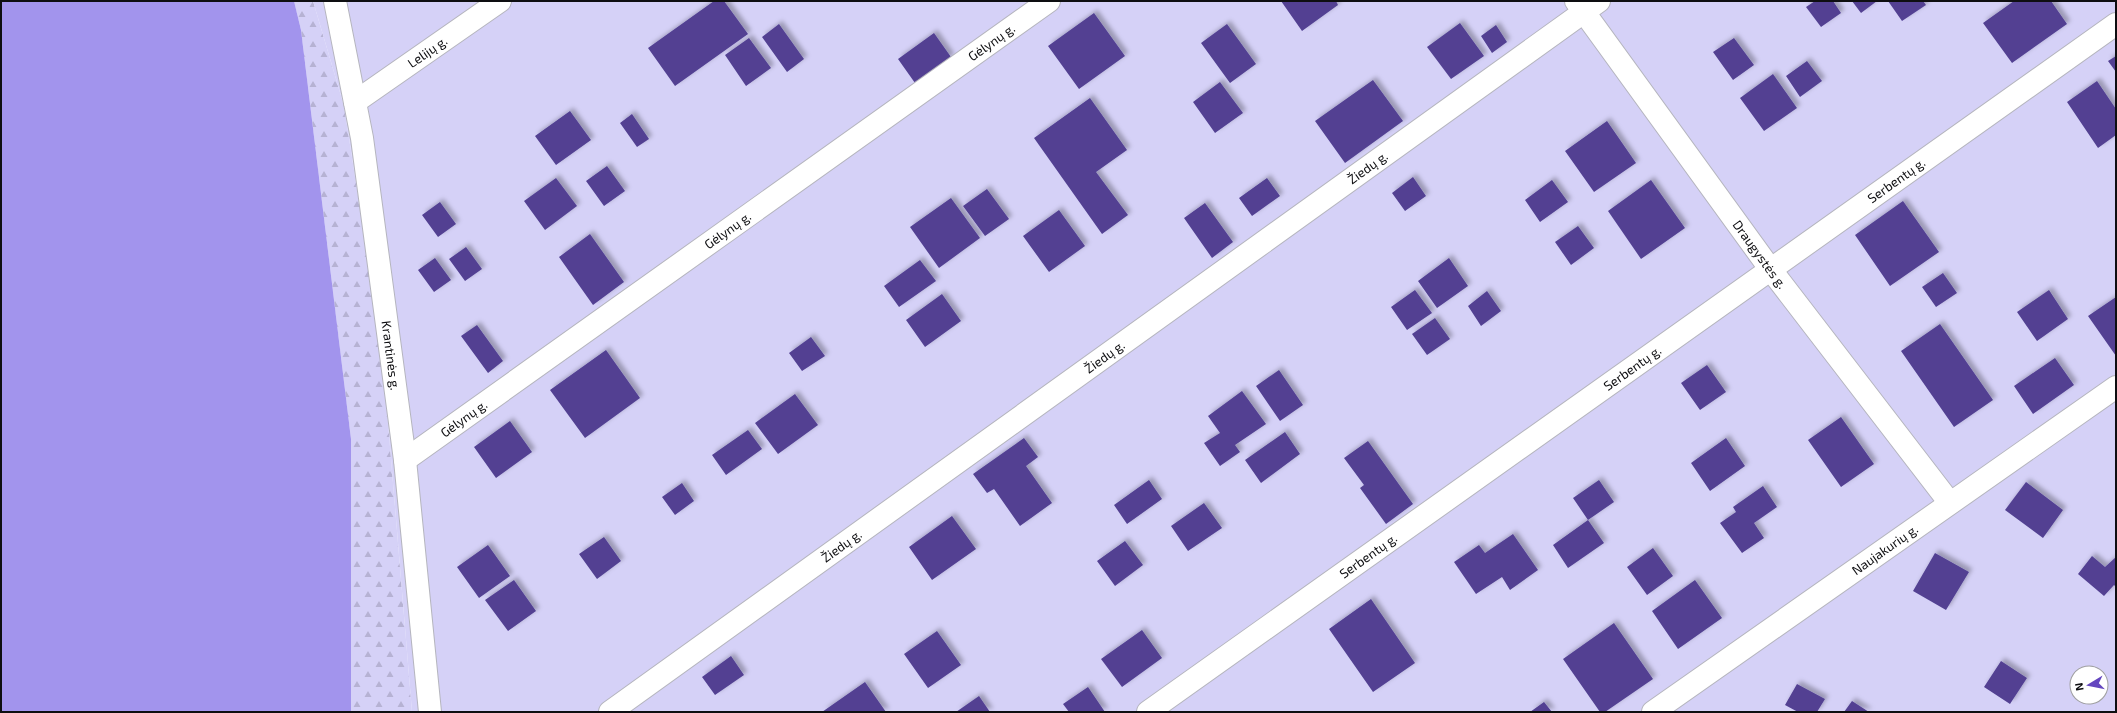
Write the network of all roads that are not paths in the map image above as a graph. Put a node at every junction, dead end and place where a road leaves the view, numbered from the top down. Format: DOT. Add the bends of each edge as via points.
graph roads {
  1 [pos="335,1"];
  2 [pos="500,1"];
  3 [pos="1049,1"];
  4 [pos="1587,5"];
  5 [pos="2116,24"];
  6 [pos="355,102"];
  7 [pos="1771,270"];
  8 [pos="2116,387"];
  9 [pos="405,460"];
  10 [pos="1950,503"];
  11 [pos="430,712"];
  12 [pos="610,712"];
  13 [pos="1148,712"];
  14 [pos="1654,712"];
  1 -- 6 [label="street, Krantinės g."];
  2 -- 6 [label="street, Lelijų g."];
  3 -- 9 [label="street, Gėlynų g."];
  4 -- 7 [label="street, Draugystės g."];
  4 -- 12 [label="street, Žiedų g."];
  5 -- 7 [label="street, Serbentų g."];
  6 -- 9 [label="street, Krantinės g."];
  7 -- 10 [label="street, Draugystės g."];
  7 -- 13 [label="street, Serbentų g."];
  8 -- 10 [label="street, Naujakurių g."];
  9 -- 11 [label="street, Krantinės g."];
  10 -- 14 [label="street, Naujakurių g."];
}
